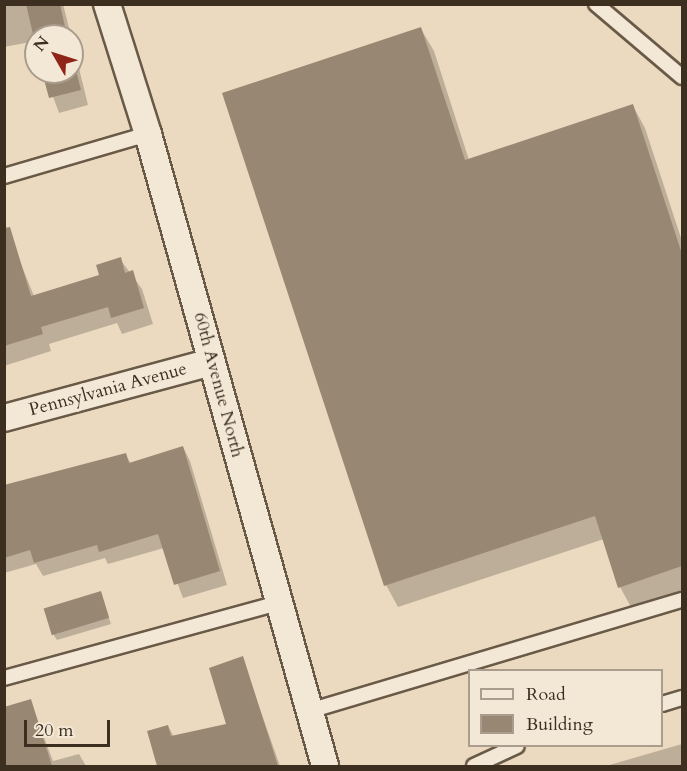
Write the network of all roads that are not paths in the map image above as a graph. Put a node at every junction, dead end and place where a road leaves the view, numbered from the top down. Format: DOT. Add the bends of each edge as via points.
graph roads {
  1 [pos="107,4"];
  2 [pos="596,4"];
  3 [pos="682,77"];
  4 [pos="148,134"];
  5 [pos="4,176"];
  6 [pos="212,362"];
  7 [pos="4,418"];
  8 [pos="682,600"];
  9 [pos="278,603"];
  10 [pos="4,678"];
  11 [pos="682,698"];
  12 [pos="663,704"];
  13 [pos="309,711"];
  14 [pos="515,747"];
  15 [pos="325,766"];
  16 [pos="474,766"];
  1 -- 4 [label="street, 60th Avenue North"];
  2 -- 3 [label="lane"];
  4 -- 5 [label="lane"];
  4 -- 6 [label="street, 60th Avenue North"];
  6 -- 7 [label="street, Pennsylvania Avenue"];
  6 -- 9 [label="street, 60th Avenue North"];
  8 -- 13 [label="lane"];
  9 -- 10 [label="lane"];
  9 -- 13 [label="street, 60th Avenue North"];
  11 -- 12 [label="lane"];
  13 -- 15 [label="street, 60th Avenue North"];
  14 -- 16 [label="lane"];
}
